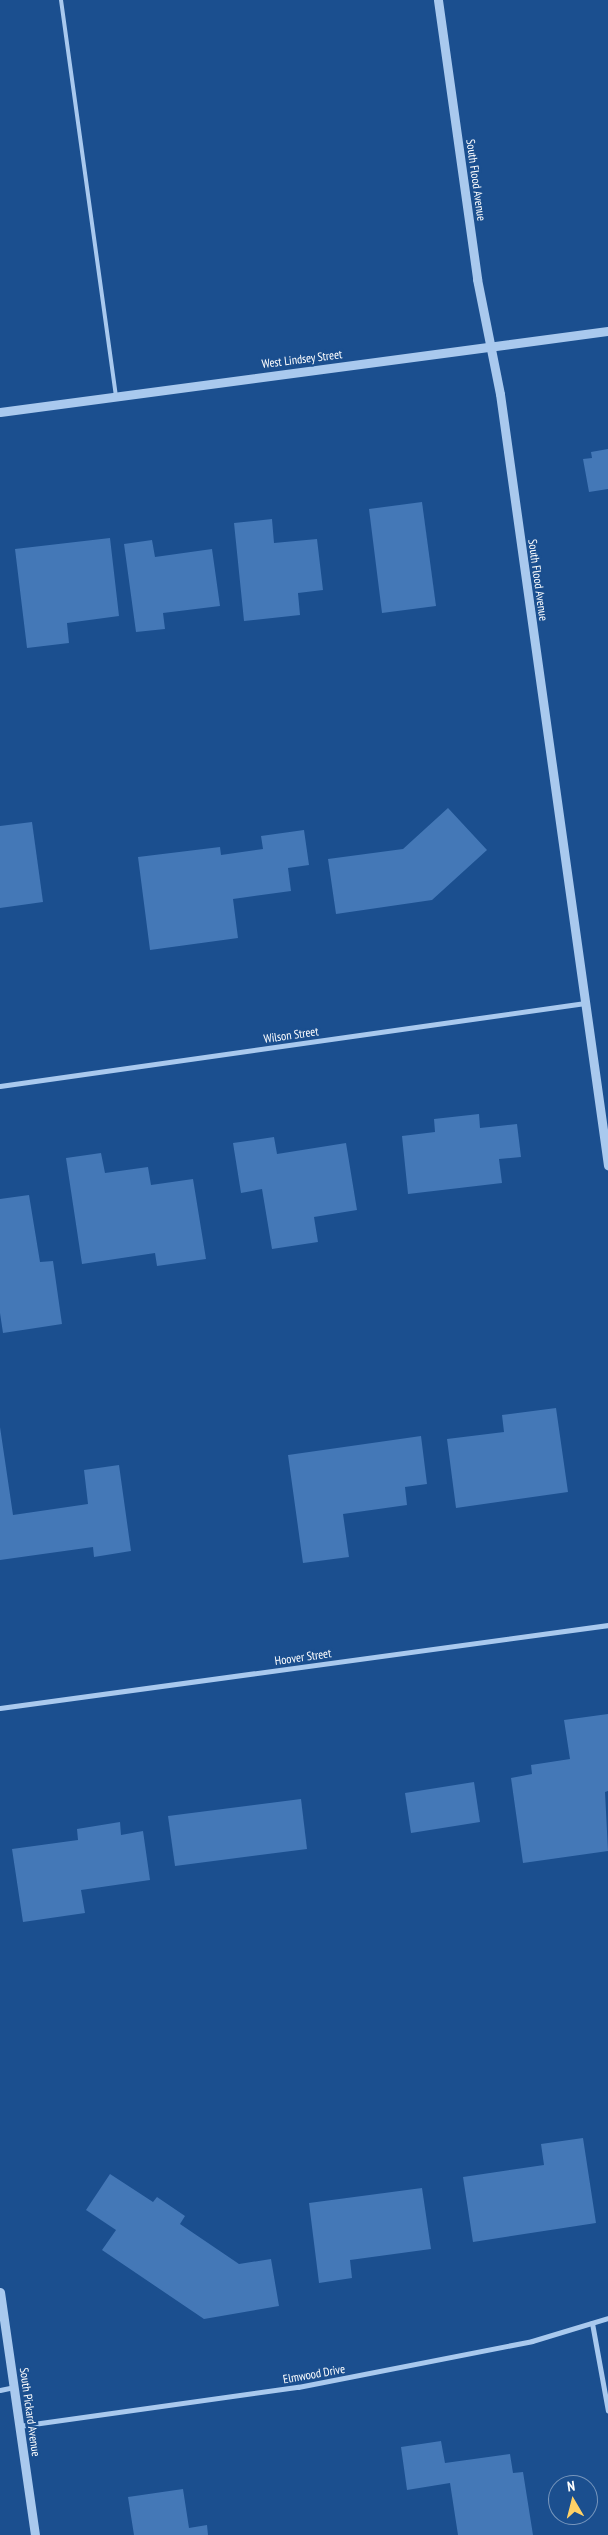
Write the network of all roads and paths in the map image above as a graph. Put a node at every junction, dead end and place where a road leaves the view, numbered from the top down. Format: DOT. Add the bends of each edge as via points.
graph roads {
  1 [pos="62,0"];
  2 [pos="438,0"];
  3 [pos="608,331"];
  4 [pos="492,348"];
  5 [pos="116,395"];
  6 [pos="0,412"];
  7 [pos="585,1003"];
  8 [pos="0,1086"];
  9 [pos="608,1165"];
  10 [pos="608,1625"];
  11 [pos="0,1708"];
  12 [pos="0,2292"];
  13 [pos="608,2318"];
  14 [pos="592,2323"];
  15 [pos="14,2387"];
  16 [pos="0,2390"];
  17 [pos="608,2412"];
  18 [pos="20,2426"];
  19 [pos="35,2535"];
  1 -- 5 [label="lane"];
  2 -- 4 [label="street, South Flood Avenue" via="477,279"];
  3 -- 4 [label="street, West Lindsey Street"];
  4 -- 5 [label="street, West Lindsey Street"];
  4 -- 7 [label="street, South Flood Avenue"];
  5 -- 6 [label="street, West Lindsey Street"];
  7 -- 8 [label="street, Wilson Street"];
  7 -- 9 [label="street, South Flood Avenue"];
  10 -- 11 [label="street, Hoover Street"];
  12 -- 15 [label="street, South Pickard Avenue"];
  13 -- 14 [label="street, Elmwood Drive"];
  14 -- 17 [label="street"];
  14 -- 18 [label="street, Elmwood Drive" via="532,2341 298,2387"];
  15 -- 16 [label="street"];
  15 -- 18 [label="street, South Pickard Avenue"];
  18 -- 19 [label="street, South Pickard Avenue"];
}
